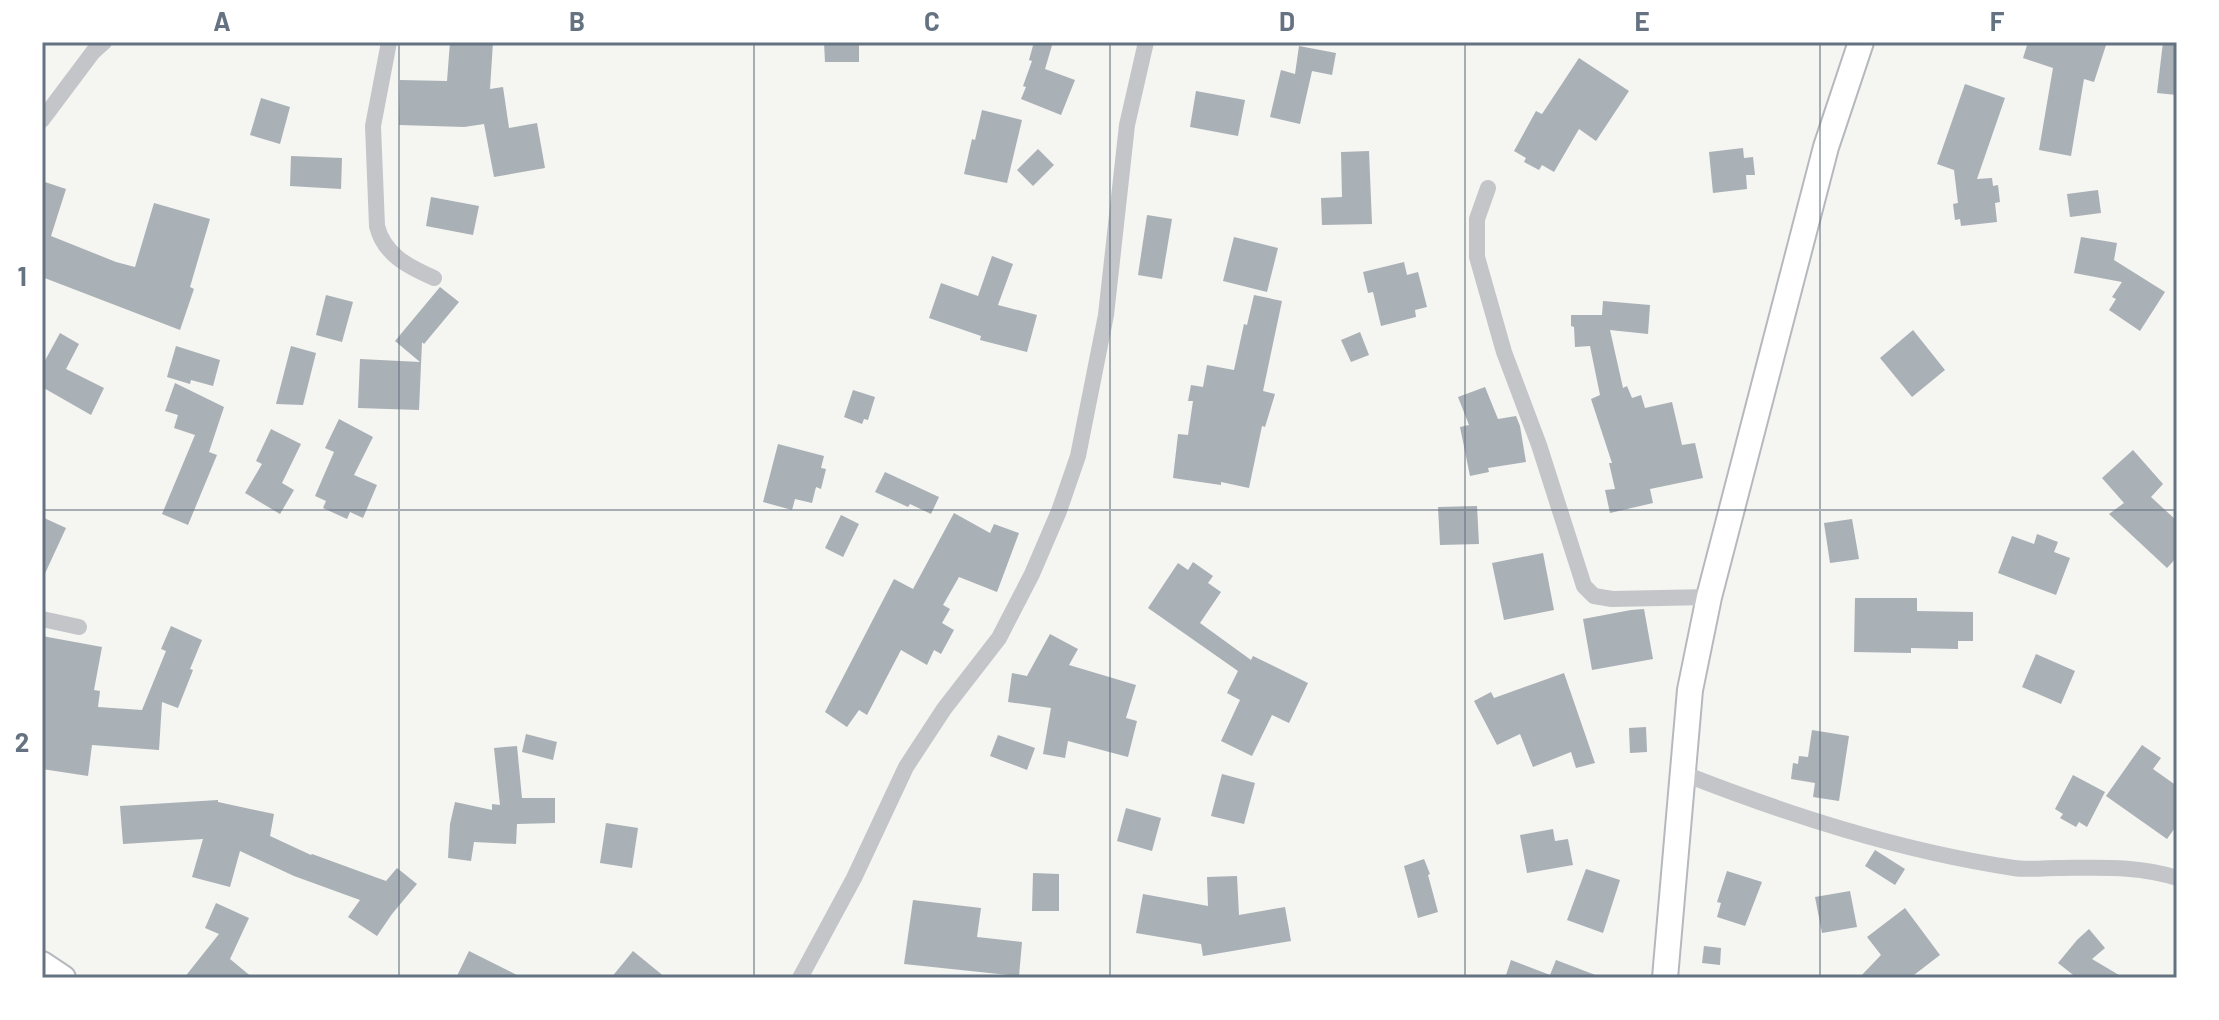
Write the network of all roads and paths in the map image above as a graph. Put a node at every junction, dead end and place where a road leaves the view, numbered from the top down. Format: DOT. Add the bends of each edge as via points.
graph roads {
  1 [pos="104,42"];
  2 [pos="389,42"];
  3 [pos="1146,42"];
  4 [pos="1861,42"];
  5 [pos="42,120"];
  6 [pos="1488,188"];
  7 [pos="434,278"];
  8 [pos="1709,597"];
  9 [pos="42,619"];
  10 [pos="79,627"];
  11 [pos="1682,773"];
  12 [pos="2177,878"];
  13 [pos="42,964"];
  14 [pos="63,978"];
  15 [pos="800,978"];
  16 [pos="1665,978"];
  1 -- 5 [label="street"];
  2 -- 7 [label="street" via="373,126 377,226 386,249"];
  3 -- 15 [label="street" via="1127,125 1106,315 1078,456 1059,511 999,638 906,767"];
  4 -- 8 [label="main road" via="1826,147"];
  6 -- 8 [label="street" via="1477,219 1477,257 1584,586 1594,596 1612,599"];
  8 -- 11 [label="main road" via="1690,690"];
  9 -- 10 [label="street"];
  11 -- 12 [label="street" via="1791,813 1966,860 2020,869 2122,868"];
  11 -- 16 [label="main road"];
  13 -- 14 [label="main road"];
}
